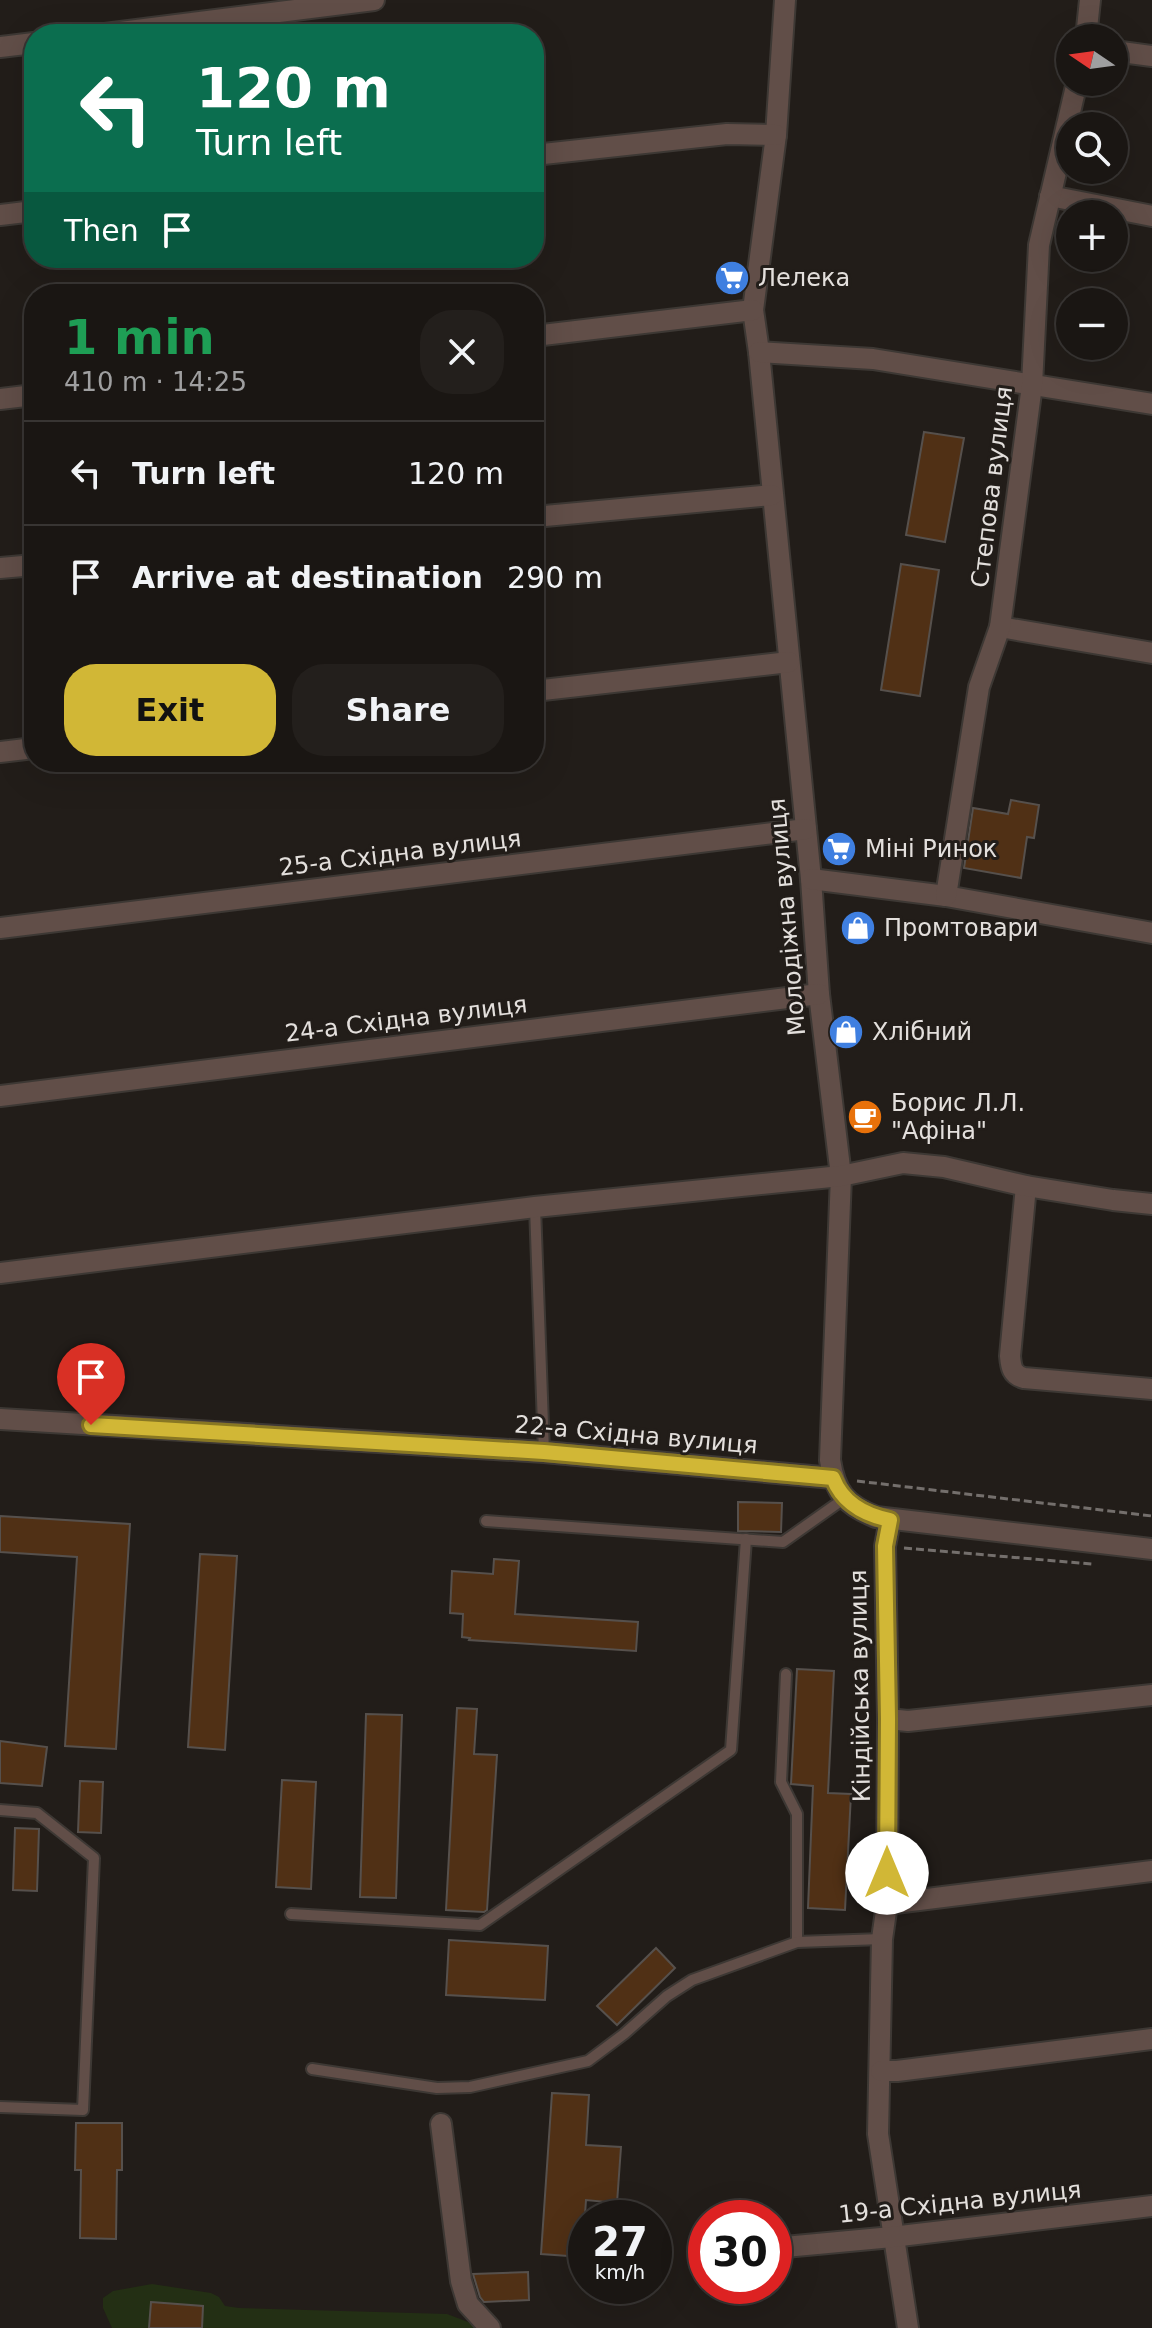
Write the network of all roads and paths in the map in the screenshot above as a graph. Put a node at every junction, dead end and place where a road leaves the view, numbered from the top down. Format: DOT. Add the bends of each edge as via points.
graph roads {
  1 [pos="374,0"];
  2 [pos="785,0"];
  3 [pos="1090,0"];
  4 [pos="184,24"];
  5 [pos="1087,24"];
  6 [pos="24,44"];
  7 [pos="0,47"];
  8 [pos="1128,53"];
  9 [pos="1152,56"];
  10 [pos="1074,96"];
  11 [pos="776,135"];
  12 [pos="544,154"];
  13 [pos="1050,196"];
  14 [pos="24,212"];
  15 [pos="0,215"];
  16 [pos="1152,216"];
  17 [pos="753,310"];
  18 [pos="544,335"];
  19 [pos="759,352"];
  20 [pos="1032,385"];
  21 [pos="24,396"];
  22 [pos="0,399"];
  23 [pos="1152,404"];
  24 [pos="772,495"];
  25 [pos="544,516"];
  26 [pos="24,566"];
  27 [pos="0,568"];
  28 [pos="1000,627"];
  29 [pos="1152,653"];
  30 [pos="789,662"];
  31 [pos="544,690"];
  32 [pos="24,749"];
  33 [pos="0,752"];
  34 [pos="806,829"];
  35 [pos="811,879"];
  36 [pos="946,896"];
  37 [pos="0,928"];
  38 [pos="1152,933"];
  39 [pos="819,994"];
  40 [pos="0,1096"];
  41 [pos="841,1176"];
  42 [pos="1026,1186"];
  43 [pos="1152,1204"];
  44 [pos="535,1207"];
  45 [pos="0,1273"];
  46 [pos="1152,1389"];
  47 [pos="0,1419"];
  48 [pos="544,1452"];
  49 [pos="833,1478"];
  50 [pos="845,1498"];
  51 [pos="1152,1516"];
  52 [pos="890,1520"];
  53 [pos="486,1521"];
  54 [pos="746,1539"];
  55 [pos="885,1546"];
  56 [pos="1152,1549"];
  57 [pos="1105,1565"];
  58 [pos="786,1674"];
  59 [pos="1152,1695"];
  60 [pos="888,1719"];
  61 [pos="0,1810"];
  62 [pos="1152,1871"];
  63 [pos="887,1904"];
  64 [pos="291,1914"];
  65 [pos="882,1939"];
  66 [pos="797,1942"];
  67 [pos="1152,2039"];
  68 [pos="312,2069"];
  69 [pos="881,2071"];
  70 [pos="0,2107"];
  71 [pos="441,2124"];
  72 [pos="1152,2206"];
  73 [pos="892,2237"];
  74 [pos="792,2246"];
  75 [pos="490,2328"];
  76 [pos="908,2328"];
  1 -- 4 [label="street"];
  2 -- 11 [label="street, Молодіжна вулиця"];
  3 -- 5 [label="street"];
  6 -- 7 [label="street"];
  8 -- 9 [label="street"];
  10 -- 13 [label="street, Степова вулиця"];
  11 -- 12 [label="street" via="727,134"];
  11 -- 17 [label="street, Молодіжна вулиця"];
  13 -- 16 [label="street"];
  13 -- 20 [label="street, Степова вулиця" via="1039,245"];
  14 -- 15 [label="street"];
  17 -- 18 [label="street"];
  17 -- 19 [label="street, Молодіжна вулиця"];
  19 -- 20 [label="street" via="873,359"];
  19 -- 24 [label="street, Молодіжна вулиця"];
  20 -- 23 [label="street"];
  20 -- 28 [label="street, Степова вулиця"];
  21 -- 22 [label="street"];
  24 -- 25 [label="street"];
  24 -- 30 [label="street, Молодіжна вулиця"];
  26 -- 27 [label="street"];
  28 -- 29 [label="street"];
  28 -- 36 [label="street, Степова вулиця" via="979,687"];
  30 -- 31 [label="street"];
  30 -- 34 [label="street, Молодіжна вулиця"];
  32 -- 33 [label="street"];
  34 -- 35 [label="street, Молодіжна вулиця"];
  34 -- 37 [label="street, 25-а Східна вулиця"];
  35 -- 36 [label="street"];
  35 -- 39 [label="street, Молодіжна вулиця"];
  36 -- 38 [label="street"];
  39 -- 40 [label="street, 24-а Східна вулиця"];
  39 -- 41 [label="street, Молодіжна вулиця"];
  41 -- 42 [label="street" via="903,1163"];
  41 -- 44 [label="street"];
  41 -- 49 [label="street, Молодіжна вулиця"];
  42 -- 43 [label="street"];
  42 -- 46 [label="street" via="1012,1371 1024,1378"];
  44 -- 45 [label="street"];
  44 -- 48 [label="lane"];
  47 -- 48 [label="street, 22-а Східна вулиця"];
  48 -- 49 [label="street, 22-а Східна вулиця"];
  49 -- 50 [label="street"];
  49 -- 51 [label="path"];
  50 -- 52 [label="street" via="864,1512"];
  50 -- 54 [label="lane" via="783,1542"];
  52 -- 55 [label="street, Кіндійська вулиця"];
  52 -- 56 [label="street"];
  53 -- 54 [label="lane"];
  54 -- 64 [label="lane" via="731,1750 480,1925"];
  55 -- 57 [label="path"];
  55 -- 60 [label="street, Кіндійська вулиця"];
  58 -- 66 [label="lane" via="781,1782 797,1814"];
  59 -- 60 [label="street"];
  60 -- 63 [label="street, Кіндійська вулиця"];
  61 -- 70 [label="lane" via="37,1813 94,1858 83,2110"];
  62 -- 63 [label="street"];
  63 -- 65 [label="street, Кіндійська вулиця"];
  65 -- 66 [label="lane"];
  65 -- 69 [label="street, Кіндійська вулиця"];
  66 -- 68 [label="lane" via="692,1980 588,2061 470,2087 437,2088"];
  67 -- 69 [label="street"];
  69 -- 73 [label="street, Кіндійська вулиця" via="878,2134"];
  71 -- 75 [label="street" via="461,2281 468,2304"];
  72 -- 73 [label="street, 19-а Східна вулиця"];
  73 -- 74 [label="street, 19-а Східна вулиця"];
  73 -- 76 [label="street, Кіндійська вулиця"];
}
